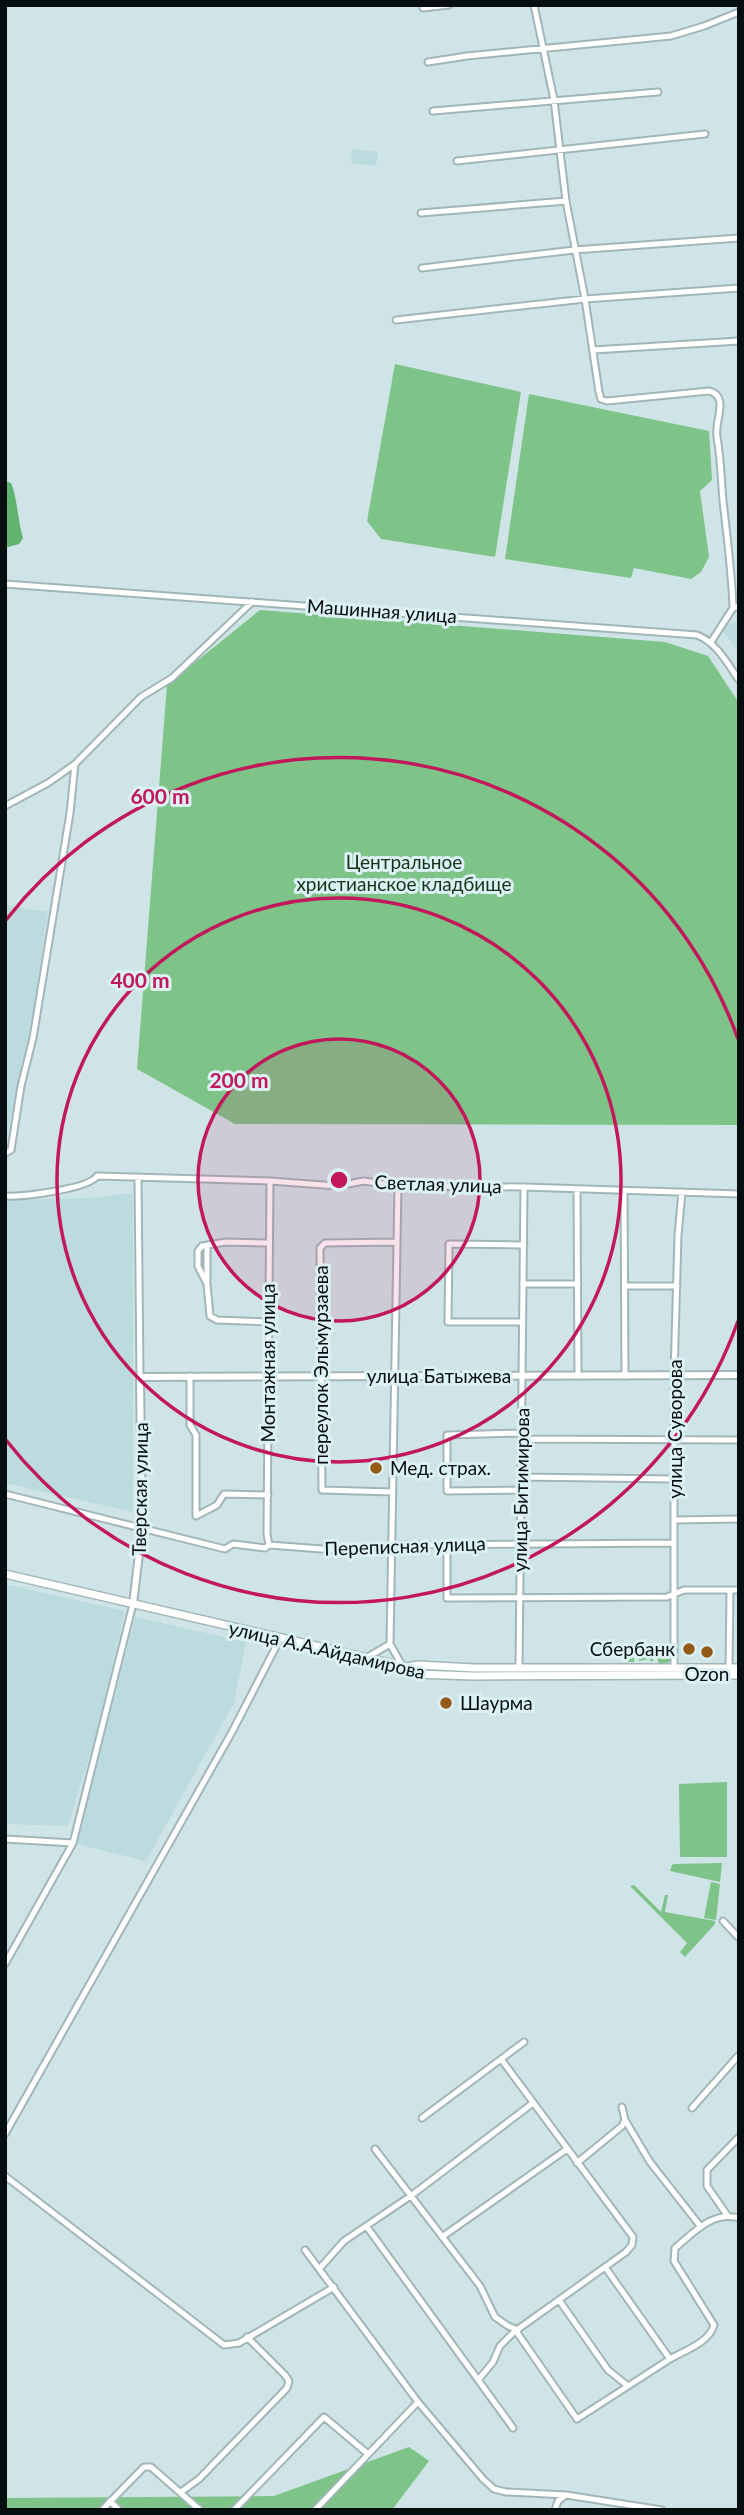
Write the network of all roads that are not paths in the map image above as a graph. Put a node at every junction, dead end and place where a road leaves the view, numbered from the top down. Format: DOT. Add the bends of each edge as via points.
graph roads {
  1 [pos="449,5"];
  2 [pos="534,5"];
  3 [pos="423,8"];
  4 [pos="739,12"];
  5 [pos="543,50"];
  6 [pos="428,62"];
  7 [pos="658,92"];
  8 [pos="554,100"];
  9 [pos="433,111"];
  10 [pos="705,134"];
  11 [pos="560,151"];
  12 [pos="457,161"];
  13 [pos="566,201"];
  14 [pos="421,213"];
  15 [pos="739,237"];
  16 [pos="574,250"];
  17 [pos="422,268"];
  18 [pos="739,288"];
  19 [pos="585,299"];
  20 [pos="396,320"];
  21 [pos="739,341"];
  22 [pos="593,350"];
  23 [pos="5,584"];
  24 [pos="252,602"];
  25 [pos="736,607"];
  26 [pos="711,642"];
  27 [pos="739,680"];
  28 [pos="75,764"];
  29 [pos="5,806"];
  30 [pos="5,1153"];
  31 [pos="138,1177"];
  32 [pos="270,1181"];
  33 [pos="398,1186"];
  34 [pos="524,1187"];
  35 [pos="577,1189"];
  36 [pos="624,1191"];
  37 [pos="682,1192"];
  38 [pos="739,1194"];
  39 [pos="5,1196"];
  40 [pos="397,1242"];
  41 [pos="269,1243"];
  42 [pos="524,1245"];
  43 [pos="524,1284"];
  44 [pos="578,1284"];
  45 [pos="625,1286"];
  46 [pos="677,1286"];
  47 [pos="269,1322"];
  48 [pos="522,1322"];
  49 [pos="739,1375"];
  50 [pos="190,1376"];
  51 [pos="268,1376"];
  52 [pos="319,1376"];
  53 [pos="393,1376"];
  54 [pos="522,1376"];
  55 [pos="578,1376"];
  56 [pos="625,1376"];
  57 [pos="674,1376"];
  58 [pos="140,1377"];
  59 [pos="522,1436"];
  60 [pos="674,1440"];
  61 [pos="739,1440"];
  62 [pos="521,1477"];
  63 [pos="674,1479"];
  64 [pos="521,1490"];
  65 [pos="393,1492"];
  66 [pos="5,1494"];
  67 [pos="268,1495"];
  68 [pos="739,1519"];
  69 [pos="675,1520"];
  70 [pos="142,1529"];
  71 [pos="674,1543"];
  72 [pos="447,1544"];
  73 [pos="520,1544"];
  74 [pos="269,1545"];
  75 [pos="393,1548"];
  76 [pos="5,1574"];
  77 [pos="730,1590"];
  78 [pos="739,1590"];
  79 [pos="675,1594"];
  80 [pos="520,1598"];
  81 [pos="133,1604"];
  82 [pos="280,1639"];
  83 [pos="390,1644"];
  84 [pos="365,1659"];
  85 [pos="405,1667"];
  86 [pos="519,1668"];
  87 [pos="674,1668"];
  88 [pos="729,1668"];
  89 [pos="739,1668"];
  90 [pos="417,1670"];
  91 [pos="739,1675"];
  92 [pos="5,1839"];
  93 [pos="74,1843"];
  94 [pos="723,1921"];
  95 [pos="739,1938"];
  96 [pos="5,1964"];
  97 [pos="524,2042"];
  98 [pos="739,2055"];
  99 [pos="501,2059"];
  100 [pos="533,2104"];
  101 [pos="622,2107"];
  102 [pos="692,2108"];
  103 [pos="422,2119"];
  104 [pos="625,2120"];
  105 [pos="5,2134"];
  106 [pos="739,2137"];
  107 [pos="375,2149"];
  108 [pos="567,2149"];
  109 [pos="577,2163"];
  110 [pos="5,2176"];
  111 [pos="412,2195"];
  112 [pos="727,2215"];
  113 [pos="737,2217"];
  114 [pos="739,2226"];
  115 [pos="367,2227"];
  116 [pos="698,2229"];
  117 [pos="442,2237"];
  118 [pos="305,2250"];
  119 [pos="605,2267"];
  120 [pos="320,2268"];
  121 [pos="334,2287"];
  122 [pos="559,2300"];
  123 [pos="517,2330"];
  124 [pos="247,2337"];
  125 [pos="670,2359"];
  126 [pos="479,2379"];
  127 [pos="628,2386"];
  128 [pos="418,2402"];
  129 [pos="513,2428"];
  130 [pos="368,2454"];
  131 [pos="181,2492"];
  132 [pos="566,2495"];
  133 [pos="110,2501"];
  134 [pos="102,2510"];
  135 [pos="119,2510"];
  136 [pos="200,2510"];
  137 [pos="234,2510"];
  138 [pos="315,2510"];
  139 [pos="555,2510"];
  140 [pos="662,2510"];
  1 -- 3 [label="street"];
  2 -- 5 [label="street"];
  4 -- 5 [label="street" via="671,36"];
  5 -- 6 [label="street"];
  5 -- 8 [label="street"];
  7 -- 8 [label="street"];
  8 -- 9 [label="street"];
  8 -- 11 [label="street"];
  10 -- 11 [label="street"];
  11 -- 12 [label="street"];
  11 -- 13 [label="street"];
  13 -- 14 [label="street"];
  13 -- 16 [label="street"];
  15 -- 16 [label="street"];
  16 -- 17 [label="street"];
  16 -- 19 [label="street"];
  18 -- 19 [label="street"];
  19 -- 20 [label="street"];
  19 -- 22 [label="street"];
  21 -- 22 [label="street"];
  22 -- 25 [label="street" via="601,399 709,391 720,397 716,427"];
  23 -- 24 [label="street, Машинная улица"];
  24 -- 26 [label="street, Машинная улица" via="697,635"];
  24 -- 28 [label="street" via="172,678 141,697"];
  25 -- 26 [label="street"];
  26 -- 27 [label="street"];
  28 -- 29 [label="street"];
  28 -- 30 [label="street" via="33,1038 20,1086 11,1150"];
  31 -- 32 [label="street, Светлая улица"];
  31 -- 39 [label="street, Светлая улица" via="97,1176 89,1184"];
  31 -- 58 [label="street, Тверская улица"];
  32 -- 33 [label="street, Светлая улица"];
  32 -- 41 [label="street, Монтажная улица"];
  33 -- 34 [label="street, Светлая улица"];
  33 -- 40 [label="street"];
  34 -- 35 [label="street, Светлая улица"];
  34 -- 42 [label="street, улица Битимирова"];
  35 -- 36 [label="street, Светлая улица"];
  35 -- 44 [label="street"];
  36 -- 37 [label="street, Светлая улица"];
  36 -- 45 [label="street"];
  37 -- 38 [label="street, Светлая улица"];
  37 -- 46 [label="street, улица Суворова"];
  40 -- 52 [label="street, переулок Эльмурзаева" via="322,1244"];
  40 -- 53 [label="street"];
  41 -- 47 [label="street, Монтажная улица"];
  41 -- 47 [label="street" via="226,1242 202,1246 198,1251 210,1316"];
  42 -- 43 [label="street, улица Битимирова"];
  42 -- 48 [label="street" via="449,1244 448,1322"];
  43 -- 44 [label="street"];
  43 -- 48 [label="street, улица Битимирова"];
  44 -- 55 [label="street"];
  45 -- 46 [label="street"];
  45 -- 56 [label="street"];
  46 -- 57 [label="street, улица Суворова"];
  47 -- 51 [label="street, Монтажная улица"];
  48 -- 54 [label="street, улица Битимирова"];
  49 -- 57 [label="street, улица Батыжева"];
  50 -- 51 [label="street, улица Батыжева"];
  50 -- 58 [label="street, улица Батыжева"];
  50 -- 67 [label="street" via="196,1516 217,1505 224,1494"];
  51 -- 52 [label="street, улица Батыжева"];
  51 -- 67 [label="street, Монтажная улица"];
  52 -- 53 [label="street, улица Батыжева"];
  52 -- 65 [label="street, переулок Эльмурзаева" via="322,1490"];
  53 -- 54 [label="street, улица Батыжева"];
  53 -- 65 [label="street"];
  54 -- 55 [label="street, улица Батыжева"];
  54 -- 59 [label="street, улица Битимирова"];
  55 -- 56 [label="street, улица Батыжева"];
  56 -- 57 [label="street, улица Батыжева"];
  57 -- 60 [label="street, улица Суворова"];
  58 -- 70 [label="street, Тверская улица"];
  59 -- 60 [label="street"];
  59 -- 62 [label="street, улица Битимирова"];
  59 -- 64 [label="street" via="447,1435 447,1491"];
  60 -- 61 [label="street"];
  60 -- 63 [label="street, улица Суворова"];
  62 -- 63 [label="street"];
  62 -- 64 [label="street, улица Битимирова"];
  63 -- 69 [label="street, улица Суворова"];
  64 -- 73 [label="street, улица Битимирова"];
  65 -- 75 [label="street"];
  66 -- 70 [label="street, Переписная улица"];
  67 -- 74 [label="street, Монтажная улица"];
  68 -- 69 [label="street"];
  69 -- 71 [label="street, улица Суворова"];
  70 -- 74 [label="street, Переписная улица" via="225,1549 233,1544"];
  70 -- 81 [label="street, Тверская улица"];
  71 -- 73 [label="street, Переписная улица"];
  71 -- 79 [label="street, улица Суворова"];
  72 -- 73 [label="street, Переписная улица"];
  72 -- 75 [label="street, Переписная улица"];
  72 -- 80 [label="street" via="447,1598"];
  73 -- 80 [label="street, улица Битимирова"];
  74 -- 75 [label="street, Переписная улица"];
  75 -- 83 [label="street"];
  76 -- 81 [label="main road, улица А.А.Айдамирова"];
  77 -- 78 [label="street"];
  77 -- 79 [label="street"];
  77 -- 88 [label="street"];
  79 -- 80 [label="street"];
  79 -- 87 [label="street, улица Суворова"];
  80 -- 86 [label="street, улица Битимирова"];
  81 -- 82 [label="main road, улица А.А.Айдамирова"];
  81 -- 93 [label="street, Тверская улица"];
  82 -- 84 [label="main road, улица А.А.Айдамирова"];
  82 -- 105 [label="street"];
  83 -- 84 [label="street"];
  83 -- 85 [label="street"];
  84 -- 85 [label="main road, улица А.А.Айдамирова"];
  85 -- 90 [label="main road"];
  86 -- 87 [label="main road, улица А.А.Айдамирова"];
  86 -- 90 [label="main road, улица А.А.Айдамирова"];
  87 -- 88 [label="main road, улица А.А.Айдамирова"];
  88 -- 89 [label="main road, улица А.А.Айдамирова"];
  90 -- 91 [label="main road, улица А.А.Айдамирова" via="472,1676"];
  92 -- 93 [label="street"];
  93 -- 96 [label="street, Тверская улица"];
  94 -- 95 [label="street"];
  97 -- 99 [label="street"];
  98 -- 102 [label="street"];
  99 -- 100 [label="street"];
  99 -- 103 [label="street"];
  100 -- 108 [label="street"];
  100 -- 111 [label="street"];
  101 -- 104 [label="street"];
  104 -- 109 [label="street"];
  104 -- 116 [label="street"];
  106 -- 112 [label="street" via="707,2170 707,2186"];
  107 -- 111 [label="street"];
  108 -- 109 [label="street"];
  108 -- 117 [label="street"];
  109 -- 119 [label="street" via="633,2236 626,2252"];
  110 -- 124 [label="street" via="217,2342 231,2346"];
  111 -- 115 [label="street"];
  111 -- 117 [label="street"];
  112 -- 113 [label="street"];
  112 -- 116 [label="street"];
  113 -- 114 [label="street"];
  115 -- 120 [label="street" via="344,2241"];
  115 -- 126 [label="street"];
  116 -- 125 [label="street" via="675,2248 674,2261 712,2319 713,2330"];
  117 -- 123 [label="street" via="480,2286 495,2317"];
  118 -- 120 [label="street"];
  119 -- 122 [label="street"];
  119 -- 125 [label="street"];
  120 -- 121 [label="street"];
  121 -- 124 [label="street"];
  121 -- 128 [label="street"];
  122 -- 123 [label="street"];
  122 -- 127 [label="street" via="608,2370"];
  123 -- 126 [label="street" via="500,2346"];
  123 -- 127 [label="street" via="577,2419"];
  124 -- 131 [label="street" via="285,2375 288,2388"];
  125 -- 127 [label="street"];
  126 -- 129 [label="street"];
  128 -- 130 [label="street"];
  128 -- 132 [label="street" via="494,2489"];
  130 -- 137 [label="street" via="324,2417"];
  130 -- 138 [label="street"];
  131 -- 133 [label="street" via="155,2468 145,2467"];
  131 -- 136 [label="street"];
  132 -- 139 [label="street"];
  132 -- 140 [label="street"];
  133 -- 134 [label="street"];
  133 -- 135 [label="street"];
}
